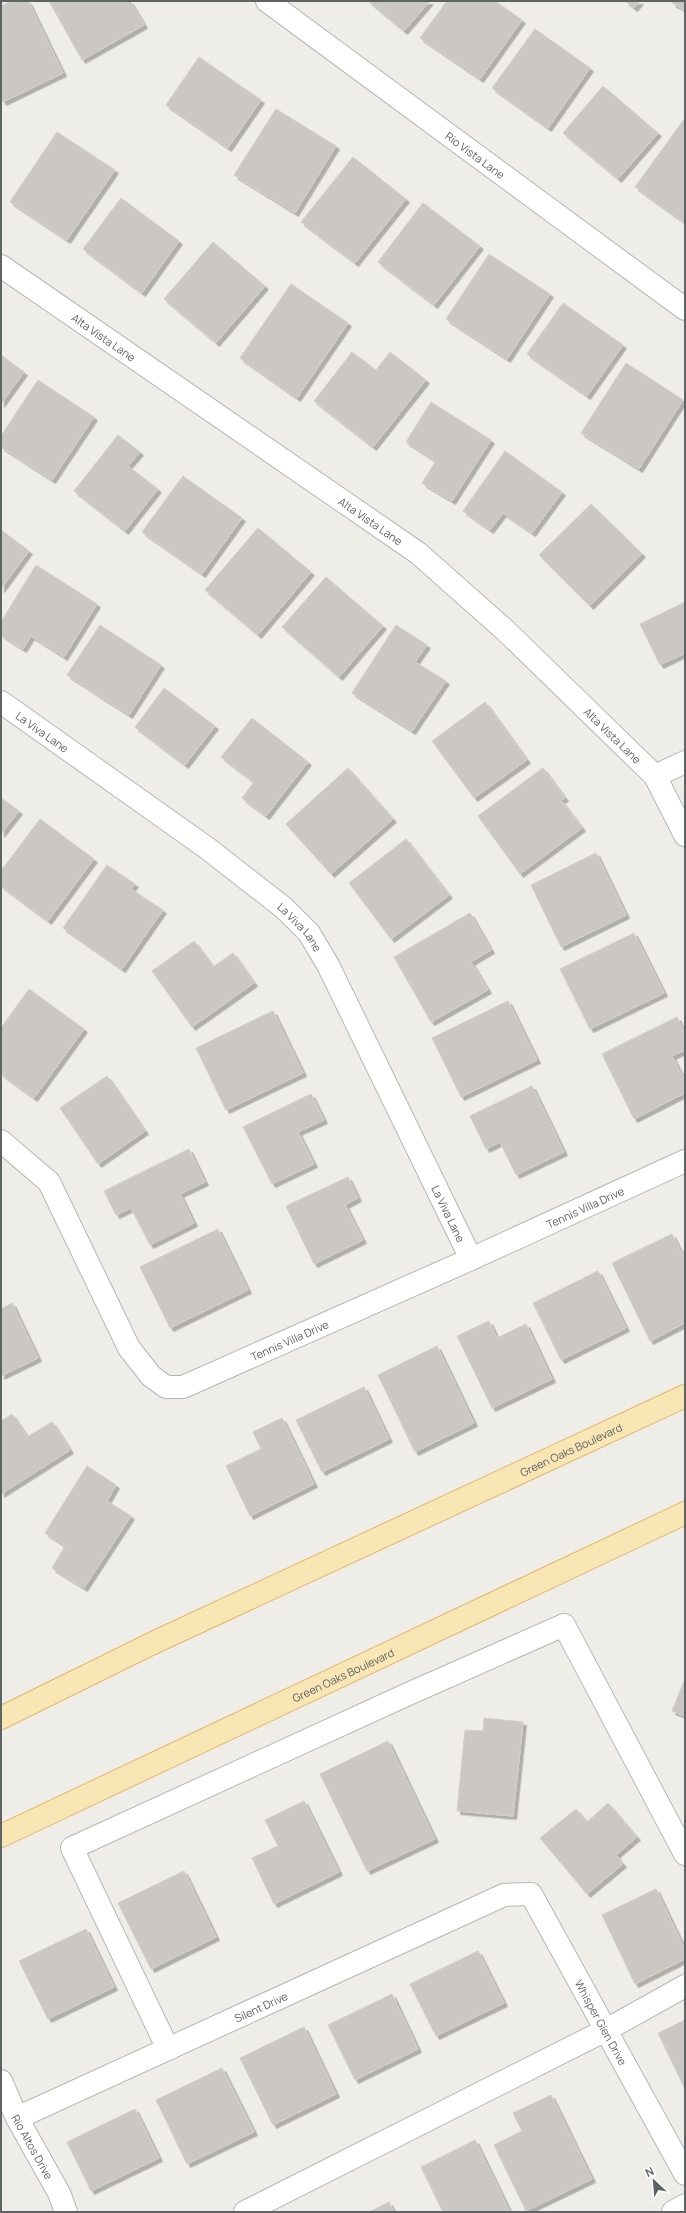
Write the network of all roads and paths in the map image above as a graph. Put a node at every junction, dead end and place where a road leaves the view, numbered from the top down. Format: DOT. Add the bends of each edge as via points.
graph roads {
  1 [pos="267,1"];
  2 [pos="1,266"];
  3 [pos="685,309"];
  4 [pos="1,702"];
  5 [pos="685,762"];
  6 [pos="655,776"];
  7 [pos="685,835"];
  8 [pos="1,1142"];
  9 [pos="685,1160"];
  10 [pos="471,1259"];
  11 [pos="685,1396"];
  12 [pos="685,1513"];
  13 [pos="1,1718"];
  14 [pos="1,1836"];
  15 [pos="685,1854"];
  16 [pos="504,1895"];
  17 [pos="685,1986"];
  18 [pos="606,2030"];
  19 [pos="168,2049"];
  20 [pos="1,2082"];
  21 [pos="17,2118"];
  22 [pos="685,2174"];
  23 [pos="685,2205"];
  24 [pos="66,2212"];
  25 [pos="245,2212"];
  26 [pos="673,2212"];
  1 -- 3 [label="street, Rio Vista Lane"];
  2 -- 6 [label="street, Alta Vista Lane" via="418,553 506,631"];
  4 -- 10 [label="street, La Viva Lane" via="207,848 284,908 309,933 328,965"];
  5 -- 6 [label="street"];
  6 -- 7 [label="street, Alta Vista Lane"];
  8 -- 10 [label="street, Tennis Villa Drive" via="48,1182 129,1348 151,1376 166,1387 183,1387"];
  9 -- 10 [label="street, Tennis Villa Drive"];
  11 -- 13 [label="main road, Green Oaks Boulevard" via="153,1643"];
  12 -- 14 [label="main road, Green Oaks Boulevard"];
  15 -- 19 [label="street" via="564,1626 406,1695 72,1848"];
  16 -- 18 [label="street, Whisper Glen Drive" via="531,1894"];
  16 -- 19 [label="street, Silent Drive"];
  17 -- 18 [label="street"];
  18 -- 22 [label="street, Whisper Glen Drive"];
  18 -- 25 [label="street"];
  19 -- 21 [label="street, Silent Drive"];
  20 -- 21 [label="street, Rio Altos Drive"];
  21 -- 24 [label="street, Rio Altos Drive" via="59,2194"];
  23 -- 26 [label="street"];
}
